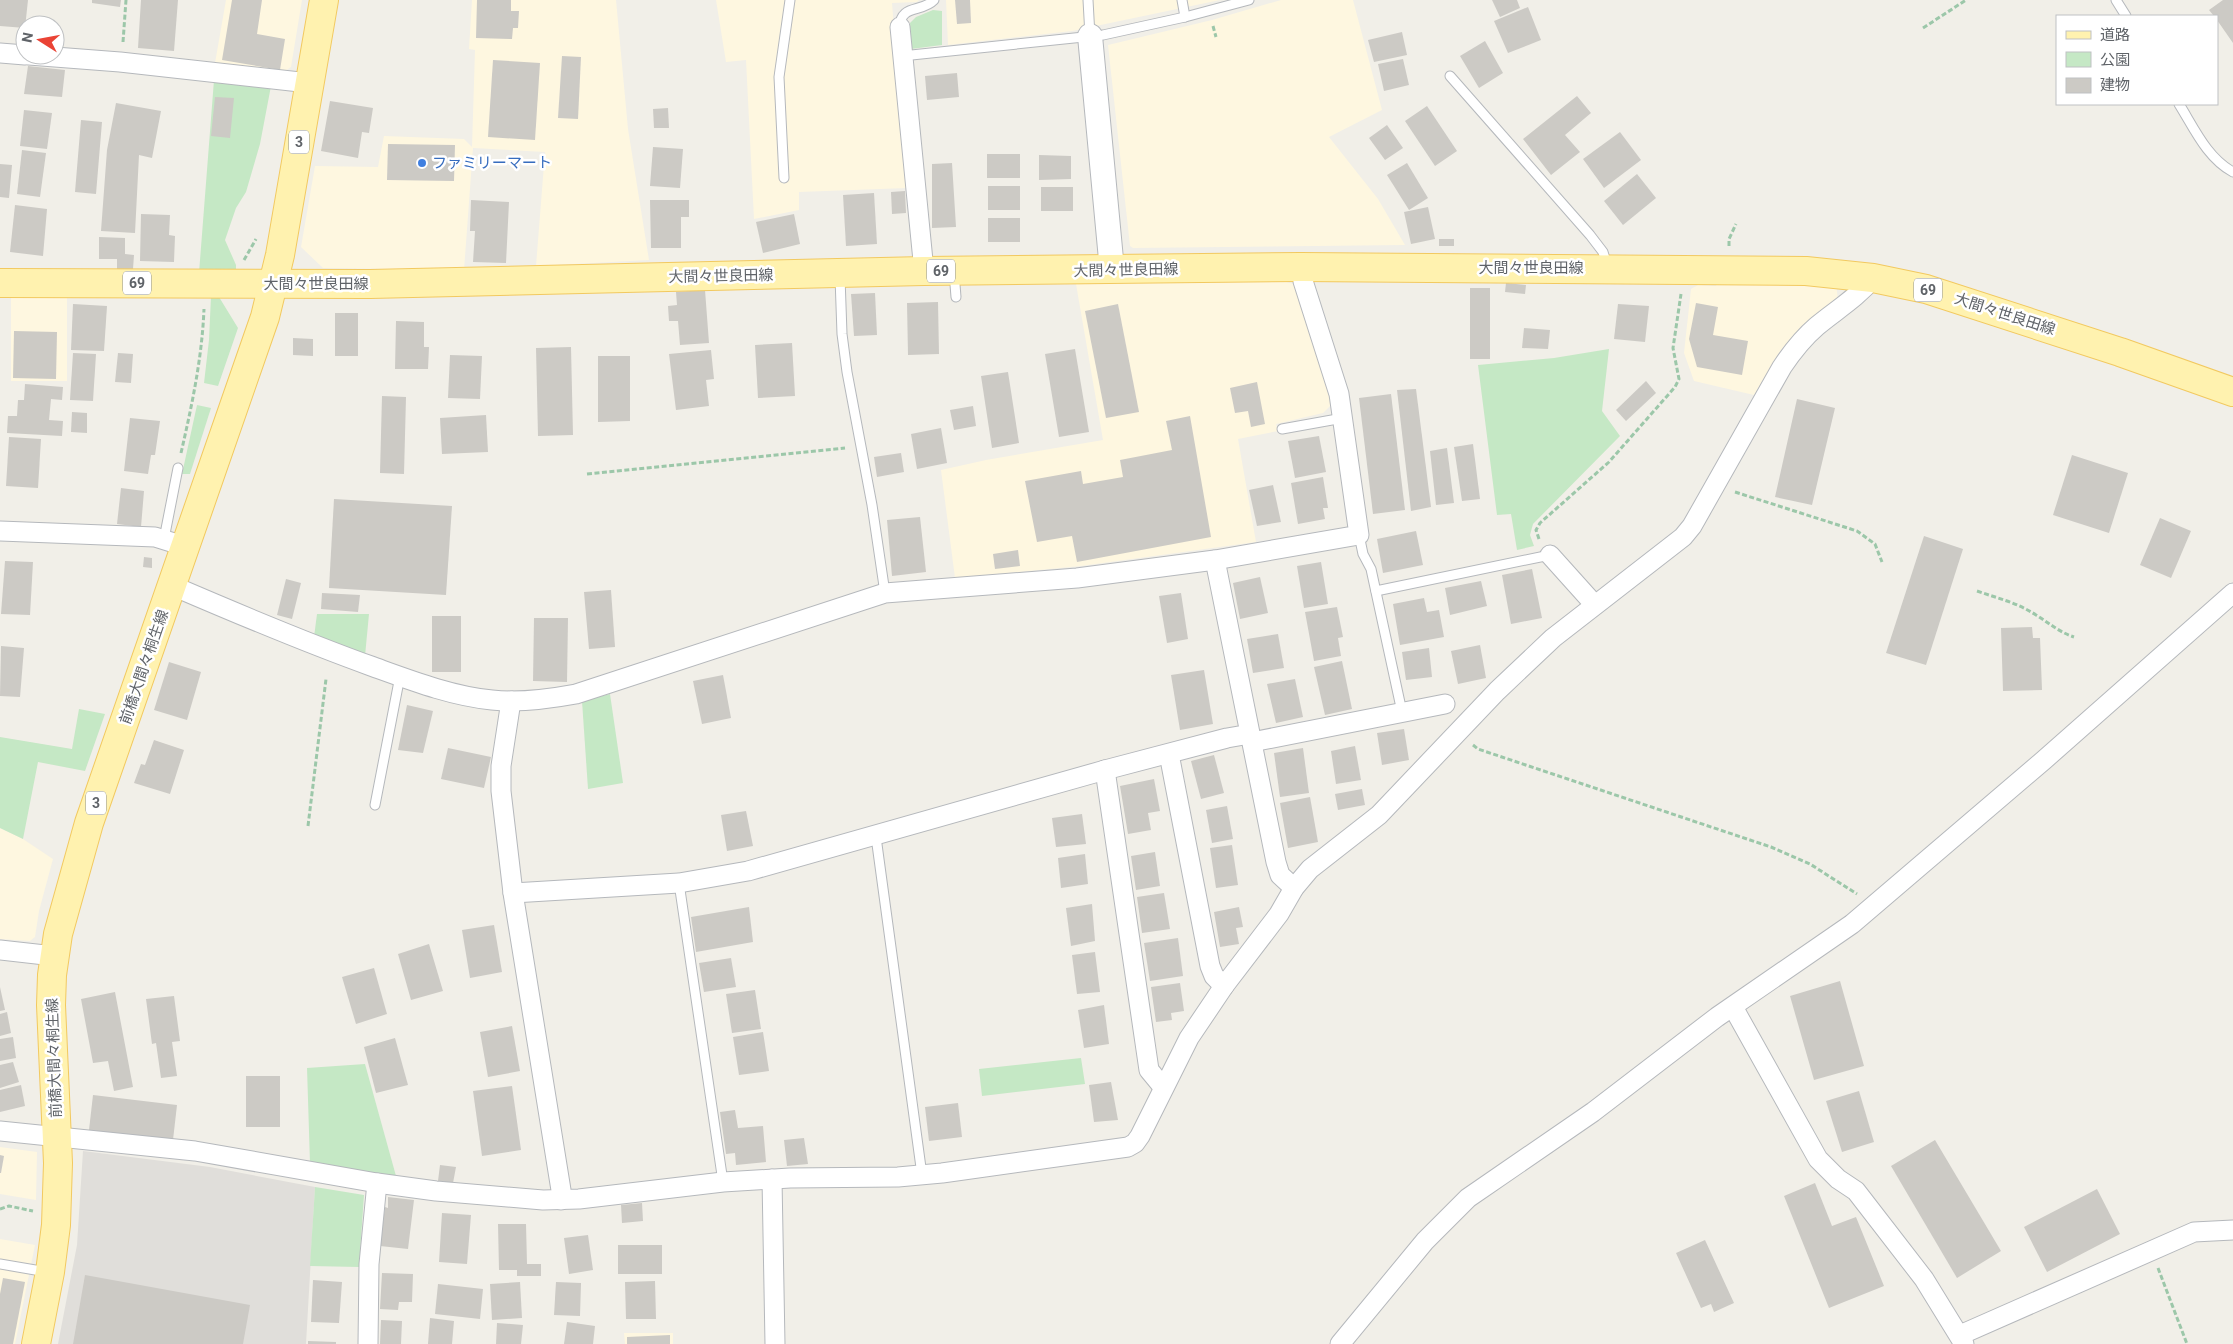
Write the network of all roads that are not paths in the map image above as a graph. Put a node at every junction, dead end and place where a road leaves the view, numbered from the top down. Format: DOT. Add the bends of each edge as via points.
graph roads {
  1 [pos="324,0"];
  2 [pos="790,0"];
  3 [pos="934,0"];
  4 [pos="1087,0"];
  5 [pos="1182,0"];
  6 [pos="1249,0"];
  7 [pos="2116,0"];
  8 [pos="2125,15"];
  9 [pos="1185,17"];
  10 [pos="900,27"];
  11 [pos="1090,36"];
  12 [pos="0,53"];
  13 [pos="15,54"];
  14 [pos="902,56"];
  15 [pos="65,58"];
  16 [pos="1450,76"];
  17 [pos="309,83"];
  18 [pos="2180,105"];
  19 [pos="2233,172"];
  20 [pos="784,178"];
  21 [pos="1301,266"];
  22 [pos="1607,269"];
  23 [pos="1112,270"];
  24 [pos="924,271"];
  25 [pos="840,273"];
  26 [pos="1873,278"];
  27 [pos="0,283"];
  28 [pos="274,284"];
  29 [pos="2233,392"];
  30 [pos="1343,418"];
  31 [pos="1282,429"];
  32 [pos="178,468"];
  33 [pos="0,531"];
  34 [pos="1359,535"];
  35 [pos="176,543"];
  36 [pos="1550,554"];
  37 [pos="1215,560"];
  38 [pos="173,586"];
  39 [pos="1376,591"];
  40 [pos="2233,592"];
  41 [pos="885,593"];
  42 [pos="1594,604"];
  43 [pos="400,676"];
  44 [pos="511,701"];
  45 [pos="1445,704"];
  46 [pos="1402,712"];
  47 [pos="1251,738"];
  48 [pos="1169,754"];
  49 [pos="1104,770"];
  50 [pos="374,805"];
  51 [pos="876,837"];
  52 [pos="679,883"];
  53 [pos="1294,888"];
  54 [pos="513,893"];
  55 [pos="0,950"];
  56 [pos="54,956"];
  57 [pos="1224,986"];
  58 [pos="1733,1007"];
  59 [pos="1163,1087"];
  60 [pos="0,1130"];
  61 [pos="58,1136"];
  62 [pos="922,1175"];
  63 [pos="772,1179"];
  64 [pos="723,1182"];
  65 [pos="376,1183"];
  66 [pos="561,1200"];
  67 [pos="2233,1230"];
  68 [pos="0,1264"];
  69 [pos="50,1272"];
  70 [pos="1962,1339"];
  71 [pos="36,1344"];
  72 [pos="368,1344"];
  73 [pos="775,1344"];
  74 [pos="1340,1344"];
  1 -- 17 [label="main road, 前橋大間々桐生線 / 3"];
  2 -- 20 [label="lane" via="779,77"];
  3 -- 10 [label="lane" via="904,13"];
  4 -- 11 [label="lane"];
  5 -- 9 [label="lane"];
  6 -- 9 [label="lane"];
  7 -- 8 [label="lane"];
  9 -- 11 [label="lane"];
  10 -- 14 [label="street"];
  11 -- 14 [label="lane"];
  11 -- 23 [label="street"];
  12 -- 13 [label="street"];
  14 -- 24 [label="street"];
  15 -- 17 [label="street"];
  16 -- 22 [label="lane" via="1590,235 1603,252"];
  17 -- 28 [label="main road, 前橋大間々桐生線 / 3"];
  18 -- 19 [label="lane" via="2210,153"];
  21 -- 22 [label="main road, 大間々世良田線 / 69"];
  21 -- 23 [label="main road, 大間々世良田線 / 69"];
  21 -- 30 [label="street" via="1303,282 1339,394"];
  22 -- 26 [label="main road, 大間々世良田線 / 69" via="1806,271"];
  23 -- 24 [label="main road, 大間々世良田線 / 69" via="955,284"];
  24 -- 25 [label="main road, 大間々世良田線 / 69"];
  25 -- 28 [label="main road, 大間々世良田線 / 69"];
  25 -- 41 [label="lane" via="843,346"];
  26 -- 29 [label="main road, 大間々世良田線 / 69" via="1970,303"];
  26 -- 42 [label="street" via="1794,350 1683,537"];
  27 -- 28 [label="main road, 大間々世良田線 / 69"];
  28 -- 35 [label="main road, 前橋大間々桐生線 / 3" via="256,347"];
  30 -- 31 [label="lane"];
  30 -- 34 [label="street"];
  32 -- 35 [label="lane"];
  33 -- 35 [label="street"];
  34 -- 37 [label="street"];
  34 -- 39 [label="lane"];
  35 -- 38 [label="main road, 前橋大間々桐生線 / 3"];
  36 -- 39 [label="lane"];
  36 -- 42 [label="street"];
  37 -- 41 [label="street" via="1077,578"];
  37 -- 47 [label="street"];
  38 -- 43 [label="street" via="320,647"];
  38 -- 56 [label="main road, 前橋大間々桐生線 / 3" via="89,823 64,907"];
  39 -- 46 [label="lane"];
  40 -- 58 [label="street" via="1872,908"];
  41 -- 44 [label="street" via="576,694"];
  42 -- 53 [label="street" via="1553,638 1457,732 1379,815 1318,861"];
  43 -- 44 [label="street" via="463,695"];
  43 -- 50 [label="lane"];
  44 -- 54 [label="street" via="500,778"];
  45 -- 46 [label="street"];
  46 -- 47 [label="street"];
  47 -- 48 [label="street" via="1227,738"];
  47 -- 53 [label="street" via="1280,875"];
  48 -- 49 [label="street"];
  48 -- 57 [label="street" via="1210,966"];
  49 -- 51 [label="street"];
  49 -- 59 [label="street" via="1149,1070"];
  51 -- 52 [label="street" via="748,872"];
  51 -- 62 [label="lane"];
  52 -- 54 [label="street"];
  52 -- 64 [label="lane"];
  53 -- 57 [label="street" via="1279,914"];
  54 -- 66 [label="street"];
  55 -- 56 [label="street"];
  56 -- 61 [label="main road, 前橋大間々桐生線 / 3" via="51,1005"];
  57 -- 59 [label="street" via="1189,1038"];
  58 -- 70 [label="street" via="1818,1159 1856,1191 1924,1279"];
  58 -- 74 [label="street" via="1593,1112 1468,1198 1425,1241"];
  59 -- 62 [label="street" via="1140,1136 1128,1147"];
  60 -- 61 [label="street"];
  61 -- 65 [label="street" via="194,1151"];
  61 -- 69 [label="main road, 前橋大間々桐生線 / 3" via="56,1226"];
  62 -- 63 [label="street"];
  63 -- 64 [label="street"];
  63 -- 73 [label="street"];
  64 -- 66 [label="street"];
  65 -- 66 [label="street"];
  65 -- 72 [label="street" via="368,1264"];
  67 -- 70 [label="street" via="2194,1232"];
  68 -- 69 [label="lane"];
  69 -- 71 [label="main road, 前橋大間々桐生線 / 3"];
}
